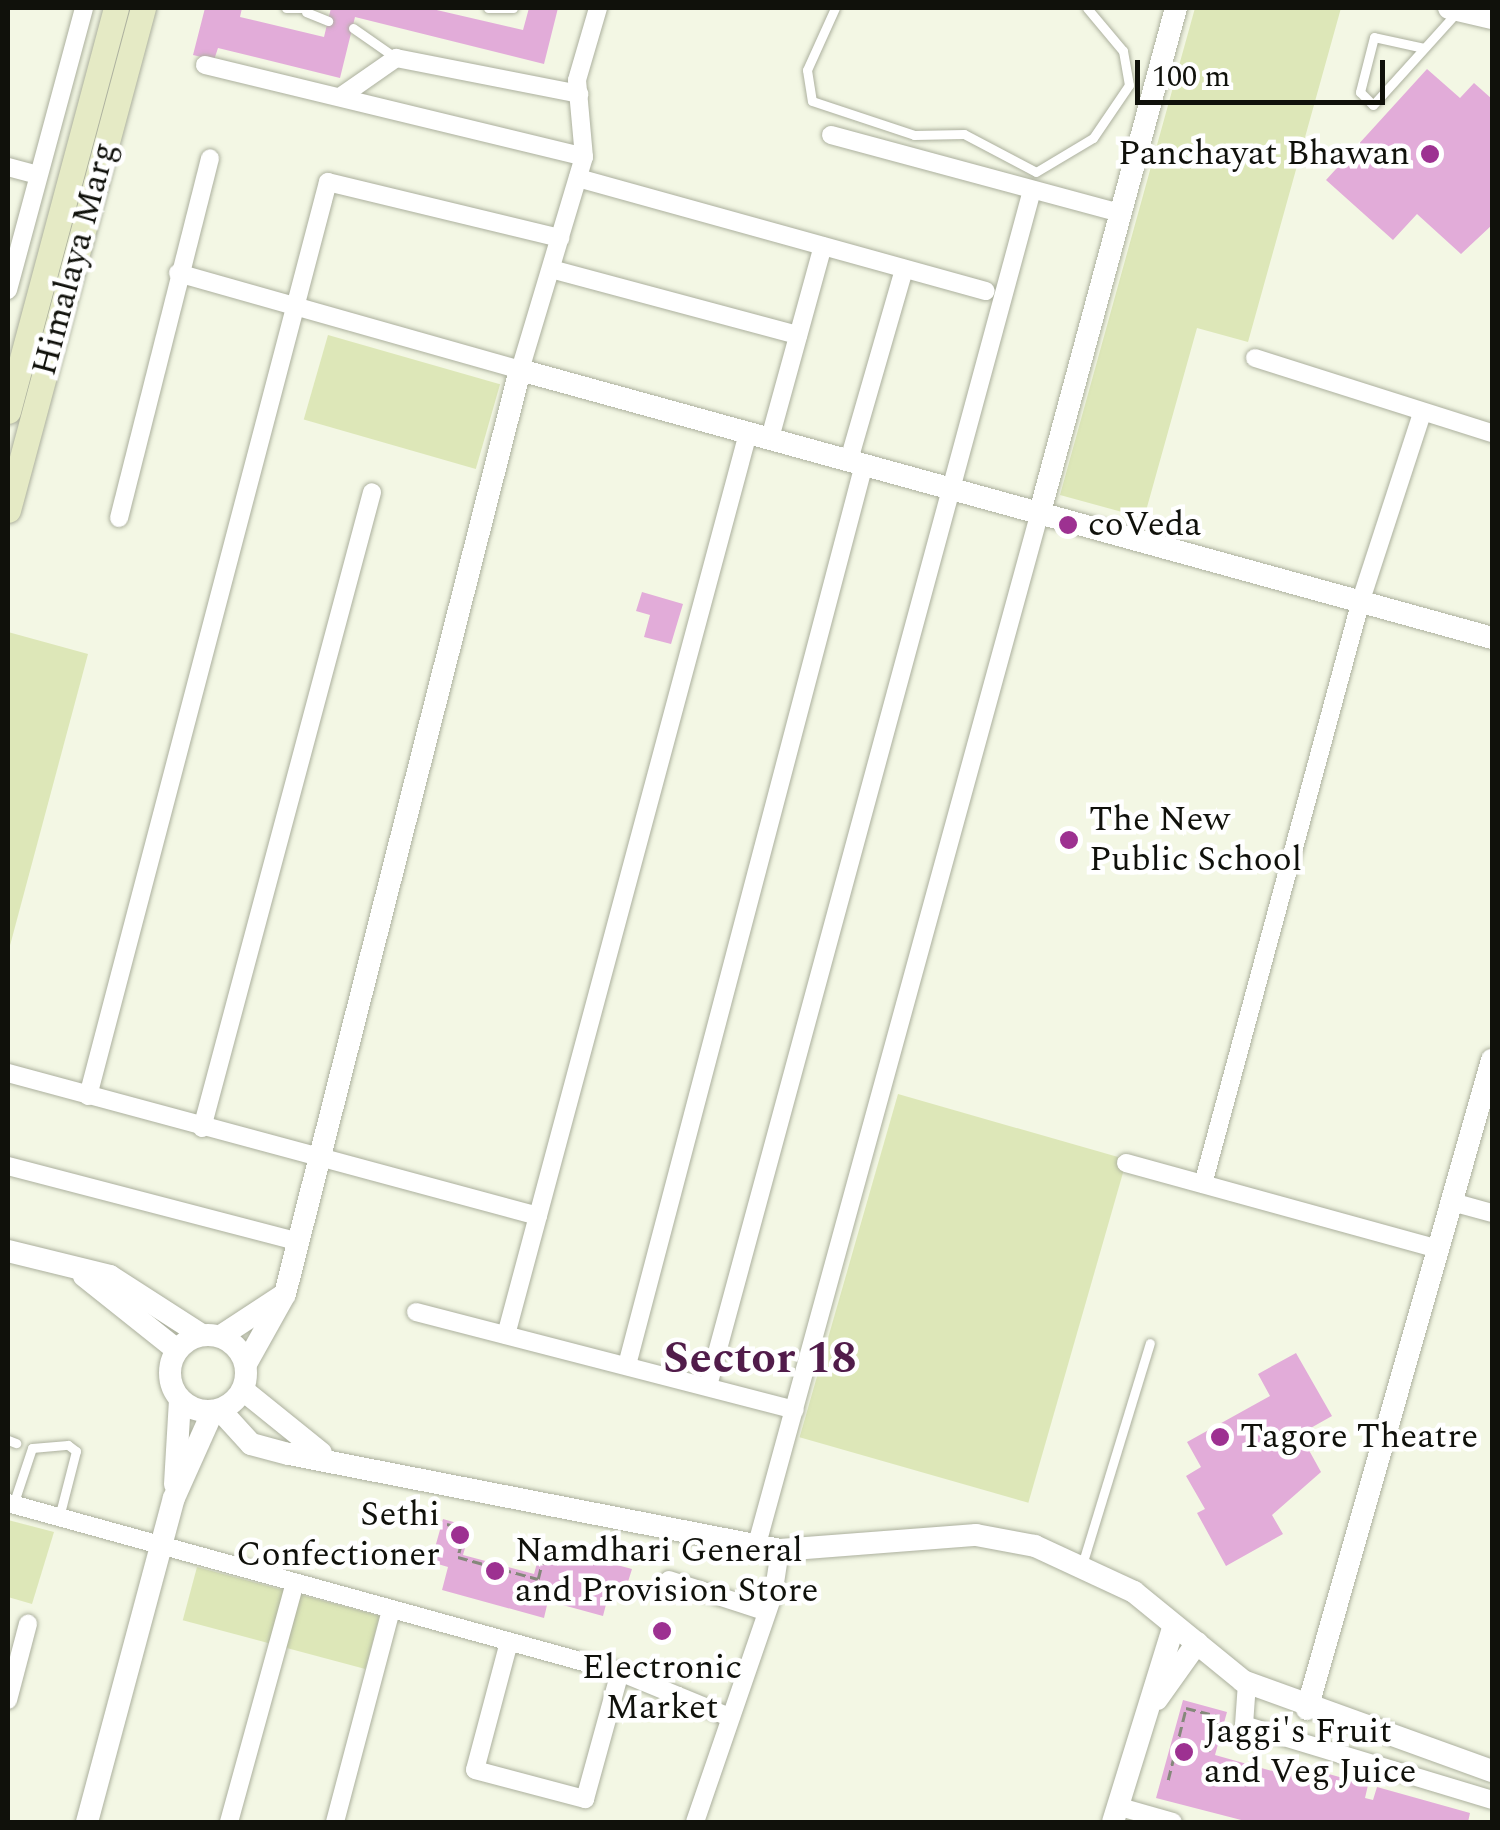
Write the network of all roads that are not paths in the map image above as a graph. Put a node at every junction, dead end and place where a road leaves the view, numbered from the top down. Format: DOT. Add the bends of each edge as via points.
graph roads {
  1 [pos="142,8"];
  2 [pos="286,8"];
  3 [pos="488,8"];
  4 [pos="513,8"];
  5 [pos="598,8"];
  6 [pos="835,8"];
  7 [pos="1086,8"];
  8 [pos="1176,8"];
  9 [pos="83,9"];
  10 [pos="1454,9"];
  11 [pos="115,10"];
  12 [pos="306,10"];
  13 [pos="1492,18"];
  14 [pos="328,21"];
  15 [pos="353,28"];
  16 [pos="1424,48"];
  17 [pos="396,58"];
  18 [pos="205,65"];
  19 [pos="579,94"];
  20 [pos="343,95"];
  21 [pos="831,135"];
  22 [pos="584,157"];
  23 [pos="210,158"];
  24 [pos="8,167"];
  25 [pos="38,175"];
  26 [pos="578,178"];
  27 [pos="1032,190"];
  28 [pos="1121,213"];
  29 [pos="560,238"];
  30 [pos="822,246"];
  31 [pos="551,269"];
  32 [pos="904,269"];
  33 [pos="178,272"];
  34 [pos="8,290"];
  35 [pos="986,292"];
  36 [pos="294,306"];
  37 [pos="798,335"];
  38 [pos="1255,358"];
  39 [pos="520,370"];
  40 [pos="8,411"];
  41 [pos="1421,416"];
  42 [pos="1492,433"];
  43 [pos="759,436"];
  44 [pos="856,462"];
  45 [pos="948,487"];
  46 [pos="372,492"];
  47 [pos="8,510"];
  48 [pos="1040,512"];
  49 [pos="119,518"];
  50 [pos="1361,600"];
  51 [pos="1492,638"];
  52 [pos="1492,1060"];
  53 [pos="8,1073"];
  54 [pos="88,1096"];
  55 [pos="202,1128"];
  56 [pos="312,1158"];
  57 [pos="1126,1163"];
  58 [pos="8,1166"];
  59 [pos="1202,1184"];
  60 [pos="1452,1202"];
  61 [pos="1492,1213"];
  62 [pos="538,1216"];
  63 [pos="295,1241"];
  64 [pos="1438,1248"];
  65 [pos="8,1251"];
  66 [pos="84,1276"];
  67 [pos="284,1294"];
  68 [pos="416,1312"];
  69 [pos="506,1334"];
  70 [pos="212,1336"];
  71 [pos="1150,1343"];
  72 [pos="177,1350"];
  73 [pos="246,1364"];
  74 [pos="627,1366"];
  75 [pos="708,1386"];
  76 [pos="243,1390"];
  77 [pos="180,1400"];
  78 [pos="216,1410"];
  79 [pos="796,1410"];
  80 [pos="321,1453"];
  81 [pos="174,1498"];
  82 [pos="10,1504"];
  83 [pos="59,1518"];
  84 [pos="161,1546"];
  85 [pos="768,1547"];
  86 [pos="1081,1567"];
  87 [pos="669,1580"];
  88 [pos="295,1583"];
  89 [pos="391,1610"];
  90 [pos="764,1611"];
  91 [pos="28,1624"];
  92 [pos="1174,1625"];
  93 [pos="509,1642"];
  94 [pos="1197,1643"];
  95 [pos="620,1672"];
  96 [pos="1247,1683"];
  97 [pos="8,1700"];
  98 [pos="1307,1710"];
  99 [pos="729,1717"];
  100 [pos="1141,1722"];
  101 [pos="1492,1771"];
  102 [pos="1492,1800"];
  103 [pos="1115,1814"];
  104 [pos="87,1822"];
  105 [pos="229,1822"];
  106 [pos="335,1822"];
  107 [pos="695,1822"];
  108 [pos="1173,1822"];
  1 -- 47 [label="main road, Himalaya Marg"];
  2 -- 12 [label="lane"];
  3 -- 4 [label="lane"];
  5 -- 19 [label="street"];
  6 -- 7 [label="lane" via="807,70 812,102 914,135 964,134 1036,172 1093,138 1128,85 1123,50"];
  8 -- 28 [label="street"];
  9 -- 11 [label="street"];
  9 -- 25 [label="street"];
  10 -- 13 [label="street"];
  10 -- 16 [label="lane"];
  11 -- 40 [label="main road, Himalaya Marg"];
  12 -- 14 [label="lane"];
  15 -- 17 [label="lane"];
  16 -- 16 [label="lane" via="1373,104 1360,92 1374,37"];
  17 -- 19 [label="street"];
  17 -- 20 [label="street"];
  18 -- 20 [label="street"];
  19 -- 22 [label="street"];
  20 -- 22 [label="street"];
  21 -- 27 [label="street"];
  22 -- 26 [label="street"];
  23 -- 33 [label="street"];
  24 -- 25 [label="street"];
  25 -- 34 [label="street"];
  26 -- 29 [label="street"];
  26 -- 30 [label="street"];
  27 -- 28 [label="street"];
  27 -- 45 [label="street"];
  28 -- 48 [label="street"];
  29 -- 31 [label="street"];
  29 -- 36 [label="street" via="333,177"];
  30 -- 32 [label="street"];
  30 -- 37 [label="street"];
  31 -- 37 [label="street"];
  31 -- 39 [label="street"];
  32 -- 35 [label="street"];
  32 -- 44 [label="street"];
  33 -- 36 [label="street"];
  33 -- 49 [label="street"];
  36 -- 39 [label="street"];
  36 -- 54 [label="street"];
  37 -- 43 [label="street"];
  38 -- 41 [label="street"];
  39 -- 43 [label="street"];
  39 -- 56 [label="street"];
  41 -- 42 [label="street"];
  41 -- 50 [label="street"];
  43 -- 44 [label="street"];
  43 -- 62 [label="street"];
  44 -- 45 [label="street"];
  44 -- 74 [label="street"];
  45 -- 48 [label="street"];
  45 -- 75 [label="street"];
  46 -- 55 [label="street"];
  48 -- 50 [label="street"];
  48 -- 79 [label="street"];
  50 -- 51 [label="street"];
  50 -- 59 [label="street"];
  52 -- 60 [label="street"];
  53 -- 54 [label="street"];
  54 -- 55 [label="street"];
  55 -- 56 [label="street"];
  56 -- 62 [label="street"];
  56 -- 63 [label="street"];
  57 -- 59 [label="street"];
  58 -- 63 [label="street"];
  59 -- 64 [label="street"];
  60 -- 61 [label="street"];
  60 -- 64 [label="street"];
  62 -- 69 [label="street"];
  63 -- 67 [label="street"];
  64 -- 98 [label="street"];
  65 -- 66 [label="street"];
  66 -- 70 [label="street" via="110,1276"];
  66 -- 72 [label="street"];
  67 -- 70 [label="street"];
  67 -- 73 [label="street"];
  68 -- 69 [label="street"];
  69 -- 74 [label="street"];
  70 -- 72 [label="street"];
  70 -- 73 [label="street"];
  71 -- 86 [label="lane"];
  72 -- 77 [label="street" via="170,1381"];
  73 -- 76 [label="street"];
  74 -- 75 [label="street"];
  75 -- 79 [label="street"];
  76 -- 78 [label="street"];
  76 -- 80 [label="street"];
  77 -- 78 [label="street"];
  77 -- 81 [label="street"];
  78 -- 80 [label="street" via="251,1444"];
  78 -- 81 [label="street"];
  79 -- 85 [label="street"];
  80 -- 85 [label="street"];
  81 -- 84 [label="street"];
  82 -- 83 [label="street"];
  82 -- 83 [label="lane" via="32,1448 68,1445 76,1452"];
  83 -- 84 [label="street"];
  84 -- 88 [label="street"];
  84 -- 104 [label="street"];
  85 -- 86 [label="street" via="976,1535 1035,1546"];
  85 -- 90 [label="street"];
  86 -- 92 [label="street"];
  87 -- 90 [label="street"];
  88 -- 89 [label="street"];
  88 -- 105 [label="street"];
  89 -- 93 [label="street"];
  89 -- 106 [label="street"];
  90 -- 99 [label="street"];
  91 -- 97 [label="street"];
  92 -- 94 [label="street"];
  92 -- 100 [label="street"];
  93 -- 95 [label="street"];
  93 -- 95 [label="street" via="475,1770 585,1799"];
  94 -- 96 [label="street"];
  94 -- 100 [label="street"];
  95 -- 99 [label="street"];
  96 -- 98 [label="street"];
  96 -- 102 [label="street" via="1244,1725"];
  98 -- 101 [label="street"];
  99 -- 107 [label="street"];
  100 -- 103 [label="street"];
  103 -- 108 [label="street"];
}
